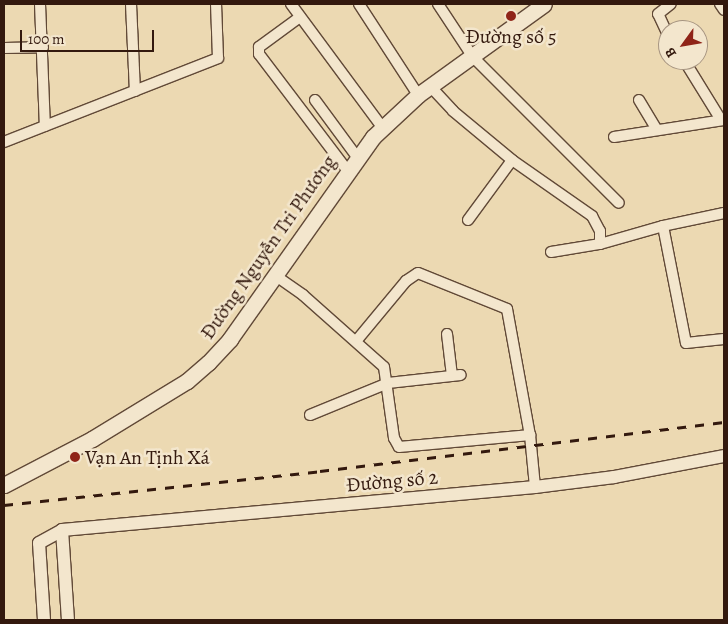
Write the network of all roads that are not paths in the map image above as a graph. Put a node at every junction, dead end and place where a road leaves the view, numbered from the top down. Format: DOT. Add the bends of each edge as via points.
graph roads {
  1 [pos="40,4"];
  2 [pos="131,4"];
  3 [pos="216,4"];
  4 [pos="291,4"];
  5 [pos="359,4"];
  6 [pos="438,4"];
  7 [pos="544,4"];
  8 [pos="671,4"];
  9 [pos="720,4"];
  10 [pos="724,10"];
  11 [pos="300,17"];
  12 [pos="661,20"];
  13 [pos="43,47"];
  14 [pos="4,48"];
  15 [pos="473,57"];
  16 [pos="690,70"];
  17 [pos="430,86"];
  18 [pos="135,91"];
  19 [pos="418,95"];
  20 [pos="315,100"];
  21 [pos="639,100"];
  22 [pos="723,120"];
  23 [pos="45,126"];
  24 [pos="382,127"];
  25 [pos="657,130"];
  26 [pos="614,137"];
  27 [pos="4,142"];
  28 [pos="357,157"];
  29 [pos="512,160"];
  30 [pos="347,170"];
  31 [pos="619,203"];
  32 [pos="724,213"];
  33 [pos="468,220"];
  34 [pos="663,226"];
  35 [pos="600,244"];
  36 [pos="551,252"];
  37 [pos="276,276"];
  38 [pos="447,334"];
  39 [pos="724,339"];
  40 [pos="356,340"];
  41 [pos="388,383"];
  42 [pos="310,414"];
  43 [pos="530,434"];
  44 [pos="724,456"];
  45 [pos="4,485"];
  46 [pos="535,487"];
  47 [pos="62,530"];
  48 [pos="68,618"];
  49 [pos="44,619"];
  1 -- 13 [label="street"];
  2 -- 18 [label="street"];
  3 -- 18 [label="street" via="218,58"];
  4 -- 11 [label="street"];
  5 -- 19 [label="street"];
  6 -- 15 [label="street"];
  7 -- 15 [label="main road, Đường Nguyễn Tri Phương"];
  8 -- 12 [label="street" via="658,14"];
  9 -- 10 [label="street"];
  11 -- 24 [label="street"];
  11 -- 30 [label="street" via="259,47 259,54"];
  13 -- 14 [label="street"];
  13 -- 23 [label="street"];
  15 -- 17 [label="main road, Đường Nguyễn Tri Phương"];
  15 -- 31 [label="street"];
  16 -- 22 [label="street"];
  17 -- 19 [label="main road, Đường Nguyễn Tri Phương"];
  17 -- 29 [label="street" via="453,111"];
  18 -- 23 [label="street"];
  19 -- 24 [label="main road, Đường Nguyễn Tri Phương"];
  20 -- 28 [label="street"];
  21 -- 25 [label="street"];
  22 -- 25 [label="street"];
  23 -- 27 [label="street"];
  24 -- 28 [label="main road, Đường Nguyễn Tri Phương"];
  25 -- 26 [label="street"];
  28 -- 30 [label="main road, Đường Nguyễn Tri Phương"];
  29 -- 33 [label="street"];
  29 -- 35 [label="street" via="592,216 600,231"];
  30 -- 37 [label="main road, Đường Nguyễn Tri Phương"];
  32 -- 34 [label="street"];
  34 -- 35 [label="street"];
  34 -- 39 [label="street" via="686,343"];
  35 -- 36 [label="street"];
  37 -- 40 [label="street"];
  37 -- 45 [label="main road, Đường Nguyễn Tri Phương" via="230,339 196,374 66,455"];
  38 -- 41 [label="street" via="457,375"];
  40 -- 41 [label="street" via="384,367"];
  40 -- 43 [label="street" via="406,281 418,273 501,305 509,315"];
  41 -- 42 [label="street"];
  41 -- 43 [label="street" via="394,438 399,447"];
  43 -- 46 [label="street"];
  44 -- 46 [label="street, Đường số 2" via="614,477"];
  46 -- 47 [label="street, Đường số 2"];
  47 -- 48 [label="street"];
  47 -- 49 [label="street" via="40,543"];
  48 -- 49 [label="street"];
}
